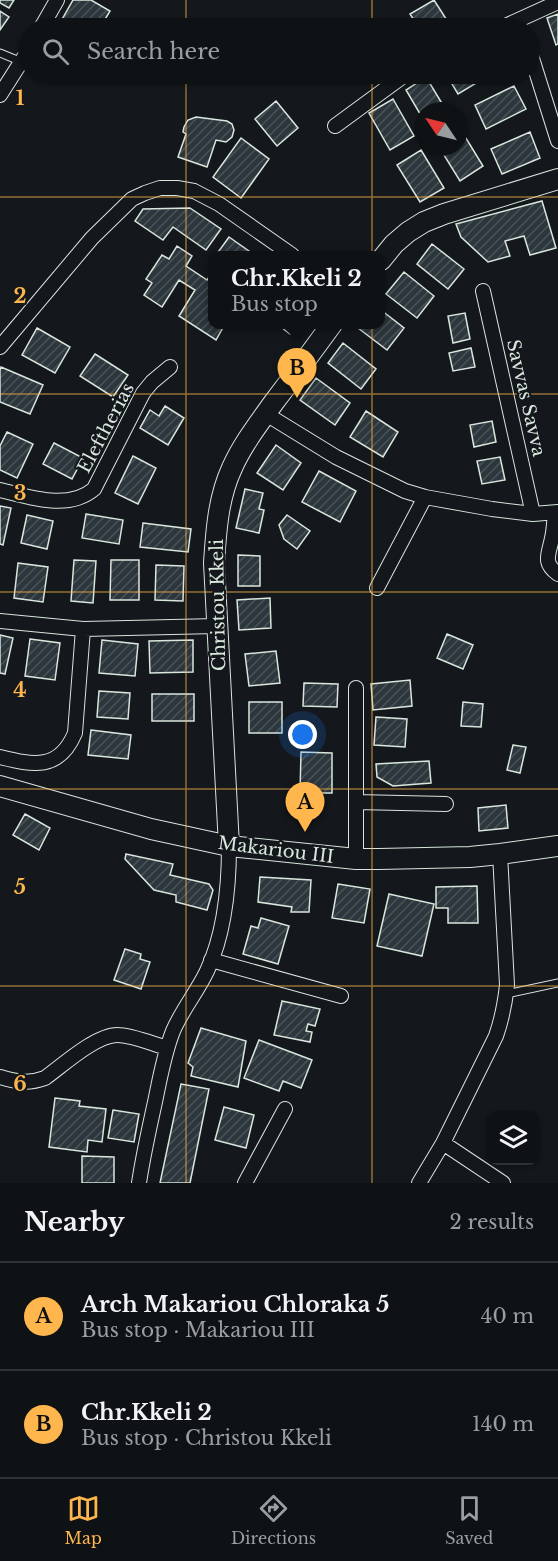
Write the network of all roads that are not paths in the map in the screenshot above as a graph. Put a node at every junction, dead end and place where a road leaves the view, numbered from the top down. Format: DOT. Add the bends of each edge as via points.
graph roads {
  1 [pos="57,0"];
  2 [pos="558,2"];
  3 [pos="47,18"];
  4 [pos="531,18"];
  5 [pos="0,53"];
  6 [pos="18,56"];
  7 [pos="18,68"];
  8 [pos="392,84"];
  9 [pos="540,84"];
  10 [pos="0,95"];
  11 [pos="335,126"];
  12 [pos="558,141"];
  13 [pos="558,179"];
  14 [pos="286,251"];
  15 [pos="385,256"];
  16 [pos="483,291"];
  17 [pos="328,329"];
  18 [pos="0,347"];
  19 [pos="170,367"];
  20 [pos="266,414"];
  21 [pos="0,490"];
  22 [pos="425,497"];
  23 [pos="556,512"];
  24 [pos="533,514"];
  25 [pos="558,574"];
  26 [pos="377,588"];
  27 [pos="0,621"];
  28 [pos="217,626"];
  29 [pos="82,628"];
  30 [pos="356,688"];
  31 [pos="0,757"];
  32 [pos="0,786"];
  33 [pos="356,802"];
  34 [pos="446,804"];
  35 [pos="229,846"];
  36 [pos="558,846"];
  37 [pos="500,854"];
  38 [pos="356,859"];
  39 [pos="211,960"];
  40 [pos="558,983"];
  41 [pos="506,994"];
  42 [pos="341,996"];
  43 [pos="167,1048"];
  44 [pos="0,1077"];
  45 [pos="285,1109"];
  46 [pos="443,1143"];
  47 [pos="139,1183"];
  48 [pos="245,1183"];
  49 [pos="419,1183"];
  50 [pos="503,1183"];
  1 -- 3 [label="street"];
  2 -- 4 [label="street"];
  5 -- 6 [label="lane"];
  7 -- 10 [label="street"];
  8 -- 11 [label="street"];
  9 -- 12 [label="street"];
  13 -- 15 [label="street" via="424,222 394,244"];
  14 -- 18 [label="street" via="195,191 160,188 145,193 132,199 92,238"];
  16 -- 24 [label="street, Savvas Savva"];
  17 -- 20 [label="street, Christou Kkeli"];
  19 -- 21 [label="street, Eleftherias" via="143,393 94,489 85,497 60,502"];
  20 -- 22 [label="street" via="336,457"];
  20 -- 28 [label="street, Christou Kkeli" via="231,470 223,496 214,563"];
  22 -- 24 [label="street"];
  22 -- 26 [label="street"];
  23 -- 24 [label="street"];
  23 -- 25 [label="street" via="548,563"];
  27 -- 29 [label="street"];
  28 -- 29 [label="street"];
  28 -- 35 [label="street, Christou Kkeli"];
  29 -- 31 [label="street" via="75,732 71,742 62,753 41,764"];
  30 -- 33 [label="street"];
  32 -- 35 [label="street, Makariou III" via="151,829"];
  33 -- 34 [label="street"];
  33 -- 38 [label="street"];
  35 -- 38 [label="street, Makariou III"];
  35 -- 39 [label="street" via="227,891"];
  36 -- 37 [label="street, Makariou III"];
  37 -- 38 [label="street, Makariou III"];
  37 -- 41 [label="street"];
  39 -- 42 [label="street"];
  39 -- 43 [label="street"];
  40 -- 41 [label="lane"];
  41 -- 46 [label="street" via="496,1036"];
  43 -- 44 [label="street" via="123,1035 107,1036 45,1078 26,1083"];
  43 -- 47 [label="street"];
  45 -- 48 [label="street"];
  46 -- 49 [label="street"];
  46 -- 50 [label="street"];
}
